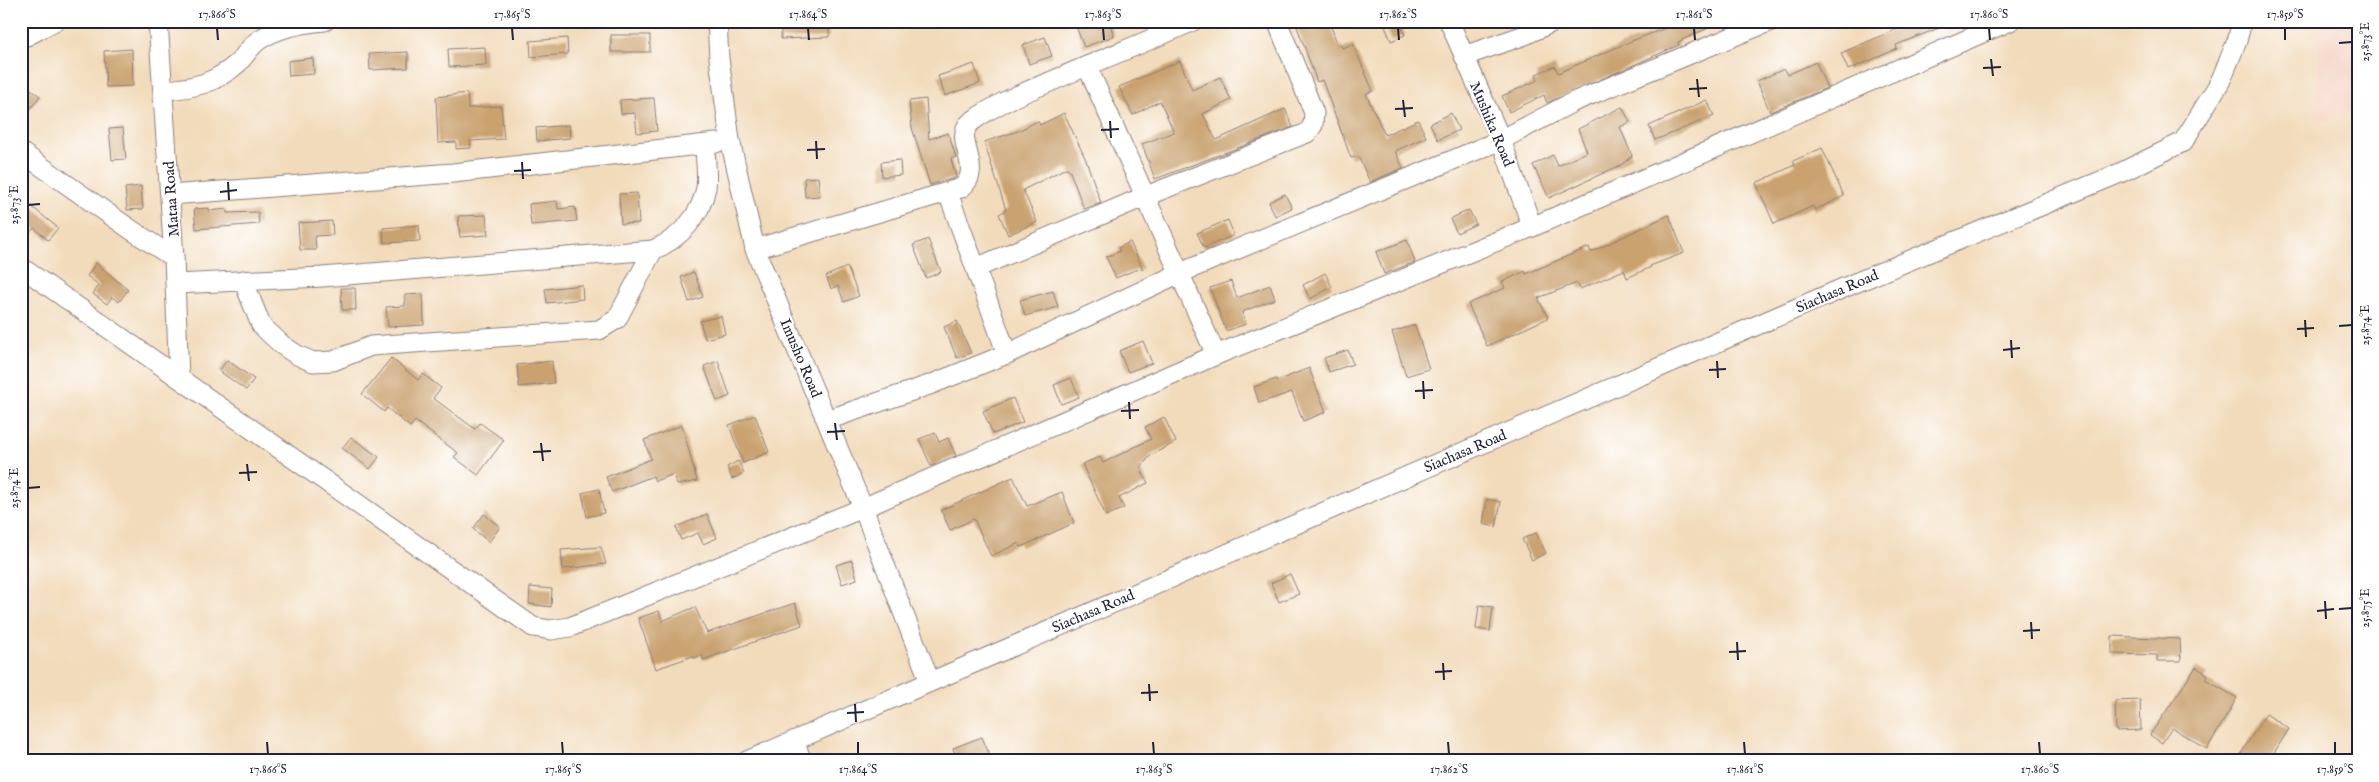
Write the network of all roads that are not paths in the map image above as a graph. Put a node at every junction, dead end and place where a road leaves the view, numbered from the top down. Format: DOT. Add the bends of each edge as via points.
graph roads {
  1 [pos="55,21"];
  2 [pos="158,21"];
  3 [pos="325,21"];
  4 [pos="717,21"];
  5 [pos="1193,21"];
  6 [pos="1277,21"];
  7 [pos="1449,21"];
  8 [pos="1555,21"];
  9 [pos="1771,21"];
  10 [pos="2010,21"];
  11 [pos="2242,21"];
  12 [pos="1157,29"];
  13 [pos="21,36"];
  14 [pos="1464,56"];
  15 [pos="1087,66"];
  16 [pos="164,90"];
  17 [pos="730,140"];
  18 [pos="1501,140"];
  19 [pos="705,146"];
  20 [pos="21,152"];
  21 [pos="948,193"];
  22 [pos="170,195"];
  23 [pos="1146,196"];
  24 [pos="1532,227"];
  25 [pos="755,249"];
  26 [pos="653,250"];
  27 [pos="174,258"];
  28 [pos="21,266"];
  29 [pos="976,268"];
  30 [pos="1180,273"];
  31 [pos="242,280"];
  32 [pos="176,284"];
  33 [pos="1006,354"];
  34 [pos="1216,355"];
  35 [pos="179,378"];
  36 [pos="826,420"];
  37 [pos="862,508"];
  38 [pos="930,682"];
  39 [pos="794,741"];
  40 [pos="747,761"];
  41 [pos="802,761"];
  1 -- 13 [label="street"];
  2 -- 16 [label="street, Mataa Road"];
  3 -- 16 [label="street" via="279,29 257,41 238,62 217,78 194,88"];
  4 -- 17 [label="street, Imusho Road"];
  5 -- 12 [label="street"];
  6 -- 23 [label="street" via="1314,113 1308,133"];
  7 -- 14 [label="street, Mushika Road"];
  8 -- 14 [label="street"];
  9 -- 18 [label="street" via="1573,102"];
  10 -- 24 [label="street"];
  11 -- 38 [label="street, Siachasa Road" via="2220,82 2183,142 2120,173 1855,282"];
  12 -- 15 [label="street"];
  14 -- 18 [label="street, Mushika Road"];
  15 -- 21 [label="street" via="1012,98 970,124 964,134 972,172 968,182"];
  15 -- 23 [label="street"];
  16 -- 22 [label="street, Mataa Road"];
  17 -- 19 [label="street"];
  17 -- 25 [label="street, Imusho Road"];
  18 -- 24 [label="street, Mushika Road"];
  18 -- 30 [label="street"];
  19 -- 22 [label="street" via="453,173"];
  19 -- 26 [label="street" via="706,187 690,224 671,242"];
  20 -- 27 [label="street"];
  21 -- 25 [label="street"];
  21 -- 29 [label="street"];
  22 -- 27 [label="street, Mataa Road"];
  23 -- 29 [label="street"];
  23 -- 30 [label="street"];
  24 -- 34 [label="street"];
  25 -- 36 [label="street, Imusho Road"];
  26 -- 31 [label="street"];
  26 -- 31 [label="street" via="616,319 599,330 371,346 333,361 313,362 282,345 261,325"];
  27 -- 32 [label="street, Mataa Road"];
  28 -- 35 [label="street"];
  29 -- 33 [label="street"];
  30 -- 33 [label="street"];
  30 -- 34 [label="street"];
  31 -- 32 [label="street"];
  32 -- 35 [label="street, Mataa Road"];
  33 -- 36 [label="street" via="932,384"];
  34 -- 37 [label="street"];
  35 -- 37 [label="street" via="533,627 552,630 570,627"];
  36 -- 37 [label="street, Imusho Road"];
  37 -- 38 [label="street, Imusho Road"];
  38 -- 39 [label="street, Siachasa Road"];
  39 -- 40 [label="street, Siachasa Road"];
  39 -- 41 [label="street"];
}
